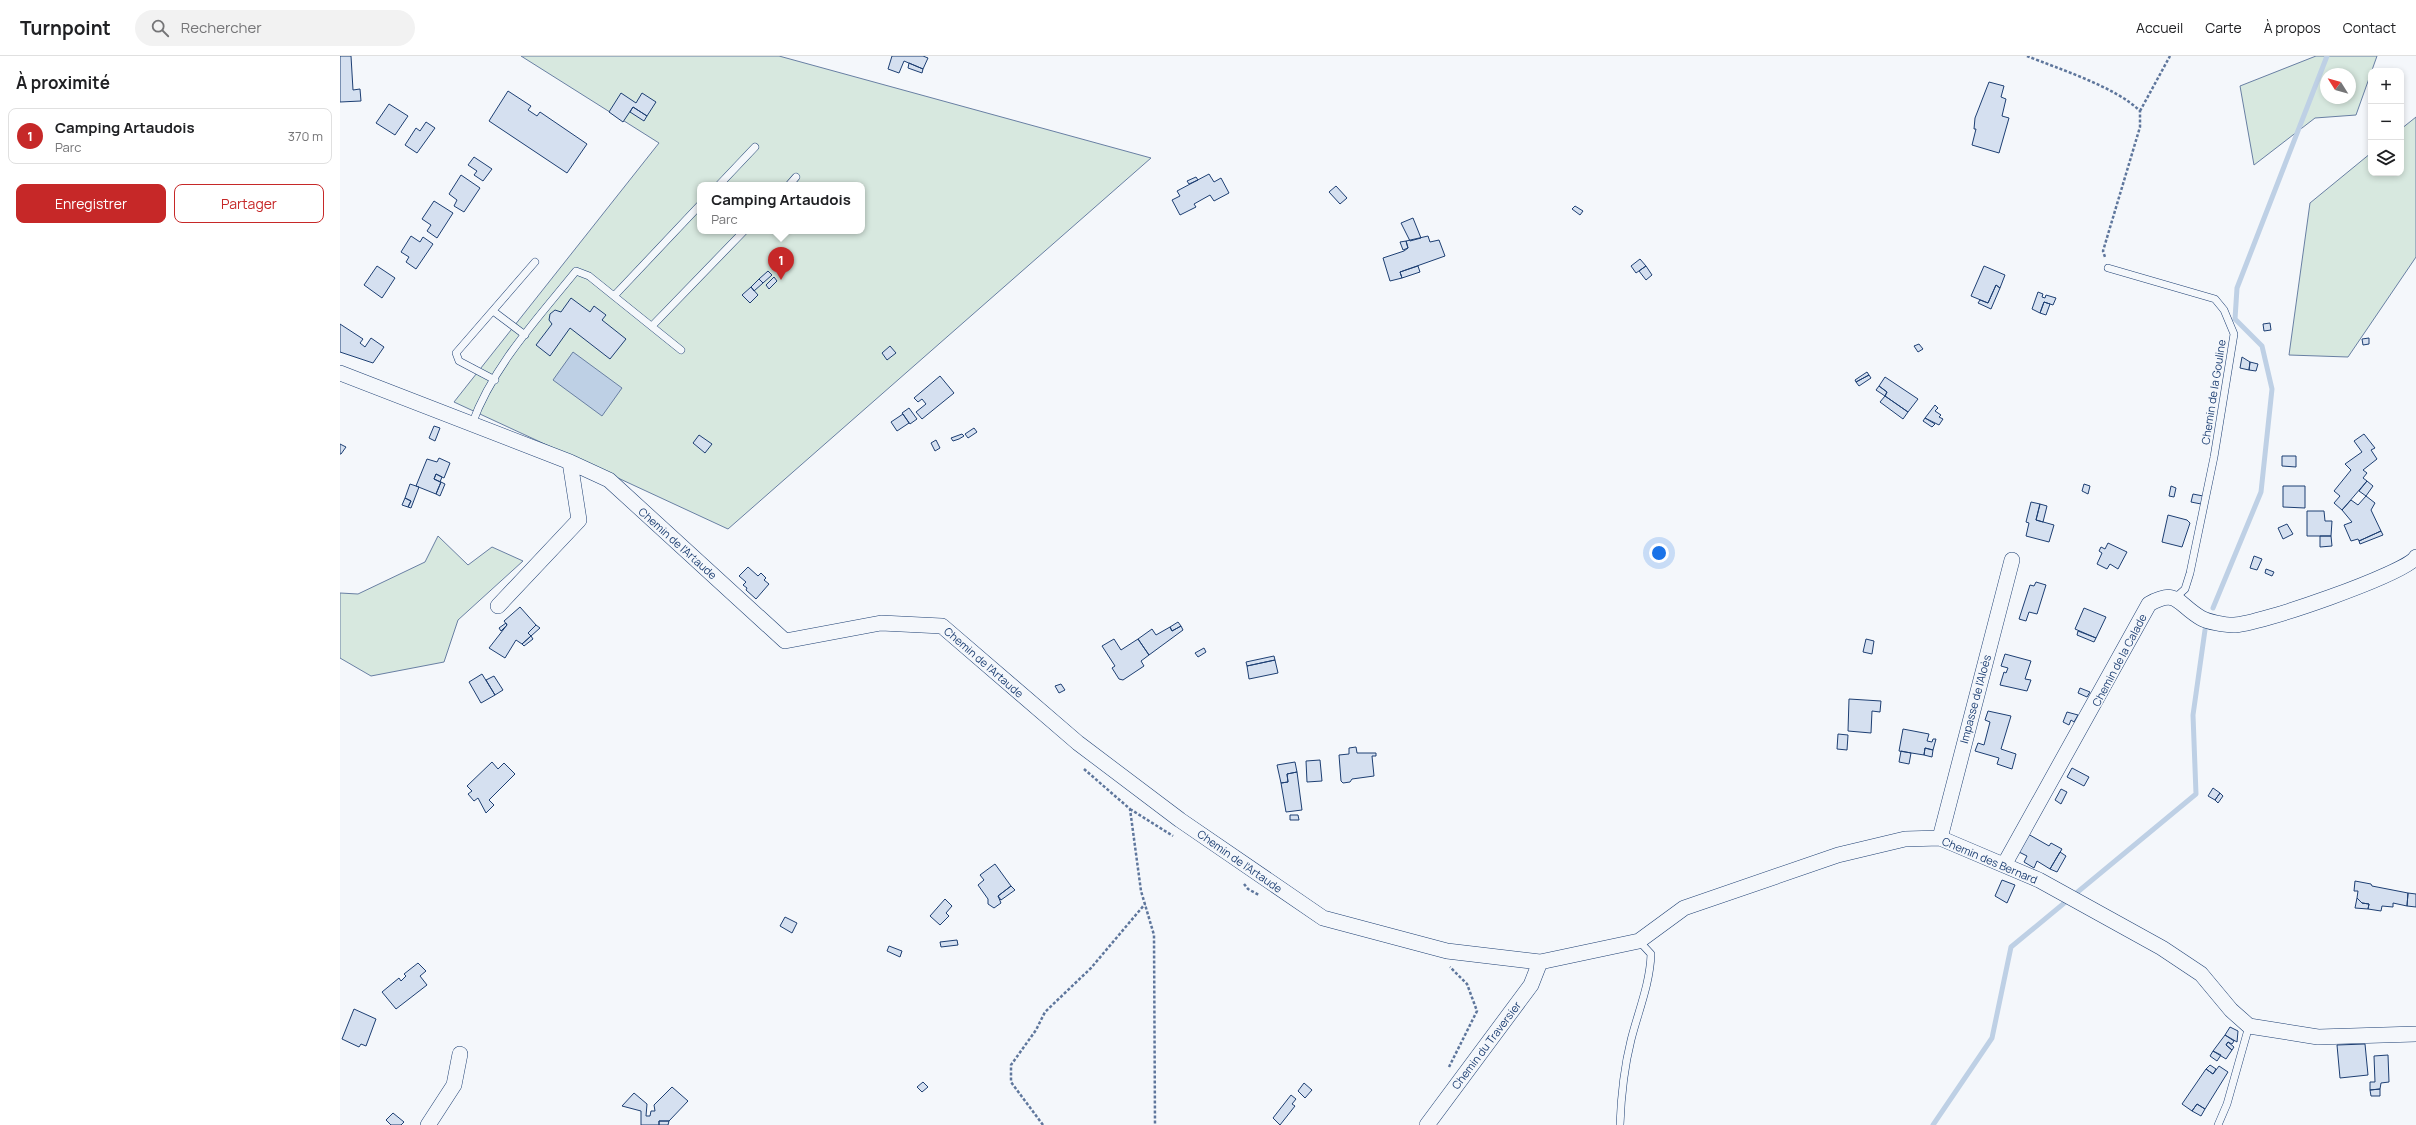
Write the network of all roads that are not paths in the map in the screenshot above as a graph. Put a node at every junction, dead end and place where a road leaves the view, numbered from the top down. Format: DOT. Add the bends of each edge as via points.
graph roads {
  1 [pos="755,147"];
  2 [pos="796,177"];
  3 [pos="722,182"];
  4 [pos="792,182"];
  5 [pos="697,208"];
  6 [pos="741,234"];
  7 [pos="535,262"];
  8 [pos="2108,268"];
  9 [pos="614,296"];
  10 [pos="493,311"];
  11 [pos="652,326"];
  12 [pos="525,335"];
  13 [pos="681,350"];
  14 [pos="340,373"];
  15 [pos="495,380"];
  16 [pos="472,424"];
  17 [pos="570,462"];
  18 [pos="2416,556"];
  19 [pos="2012,560"];
  20 [pos="2175,598"];
  21 [pos="498,606"];
  22 [pos="1940,838"];
  23 [pos="2004,865"];
  24 [pos="1638,941"];
  25 [pos="1540,962"];
  26 [pos="2249,1026"];
  27 [pos="2416,1034"];
  28 [pos="460,1054"];
  29 [pos="428,1125"];
  30 [pos="1427,1125"];
  31 [pos="1620,1125"];
  32 [pos="2218,1125"];
  1 -- 3 [label="lane"];
  2 -- 4 [label="lane"];
  5 -- 9 [label="lane"];
  6 -- 11 [label="lane"];
  7 -- 10 [label="lane"];
  8 -- 20 [label="lane, Chemin de la Gouline" via="2215,299 2224,310 2234,334 2214,457 2190,573 2185,589"];
  9 -- 11 [label="lane"];
  9 -- 12 [label="lane" via="589,276 576,271"];
  10 -- 12 [label="lane"];
  10 -- 15 [label="lane" via="456,353 456,358"];
  11 -- 13 [label="lane"];
  12 -- 15 [label="lane"];
  14 -- 16 [label="street, Chemin de l'Artaude"];
  15 -- 16 [label="lane"];
  16 -- 17 [label="street, Chemin de l'Artaude"];
  17 -- 21 [label="street" via="579,520"];
  17 -- 25 [label="street, Chemin de l'Artaude" via="608,480 785,641 881,623 942,626 1078,743 1180,820 1323,918 1447,951"];
  18 -- 20 [label="street" via="2406,566 2358,587 2297,608 2234,625 2202,618"];
  19 -- 22 [label="street, Impasse de l'Aloès"];
  20 -- 23 [label="street, Chemin de la Calade" via="2163,596 2149,604"];
  22 -- 23 [label="street, Chemin des Bernard"];
  22 -- 24 [label="street, Chemin des Bernard" via="1905,839 1838,856 1684,908"];
  23 -- 26 [label="street, Chemin des Bernard" via="2060,892 2162,948 2201,974 2231,1010"];
  24 -- 25 [label="street, Chemin des Bernard"];
  24 -- 31 [label="lane" via="1651,954 1650,969 1631,1042"];
  25 -- 30 [label="street, Chemin du Traversier" via="1531,985"];
  26 -- 27 [label="street" via="2318,1037"];
  26 -- 32 [label="lane" via="2227,1104"];
  28 -- 29 [label="street" via="454,1084"];
}
